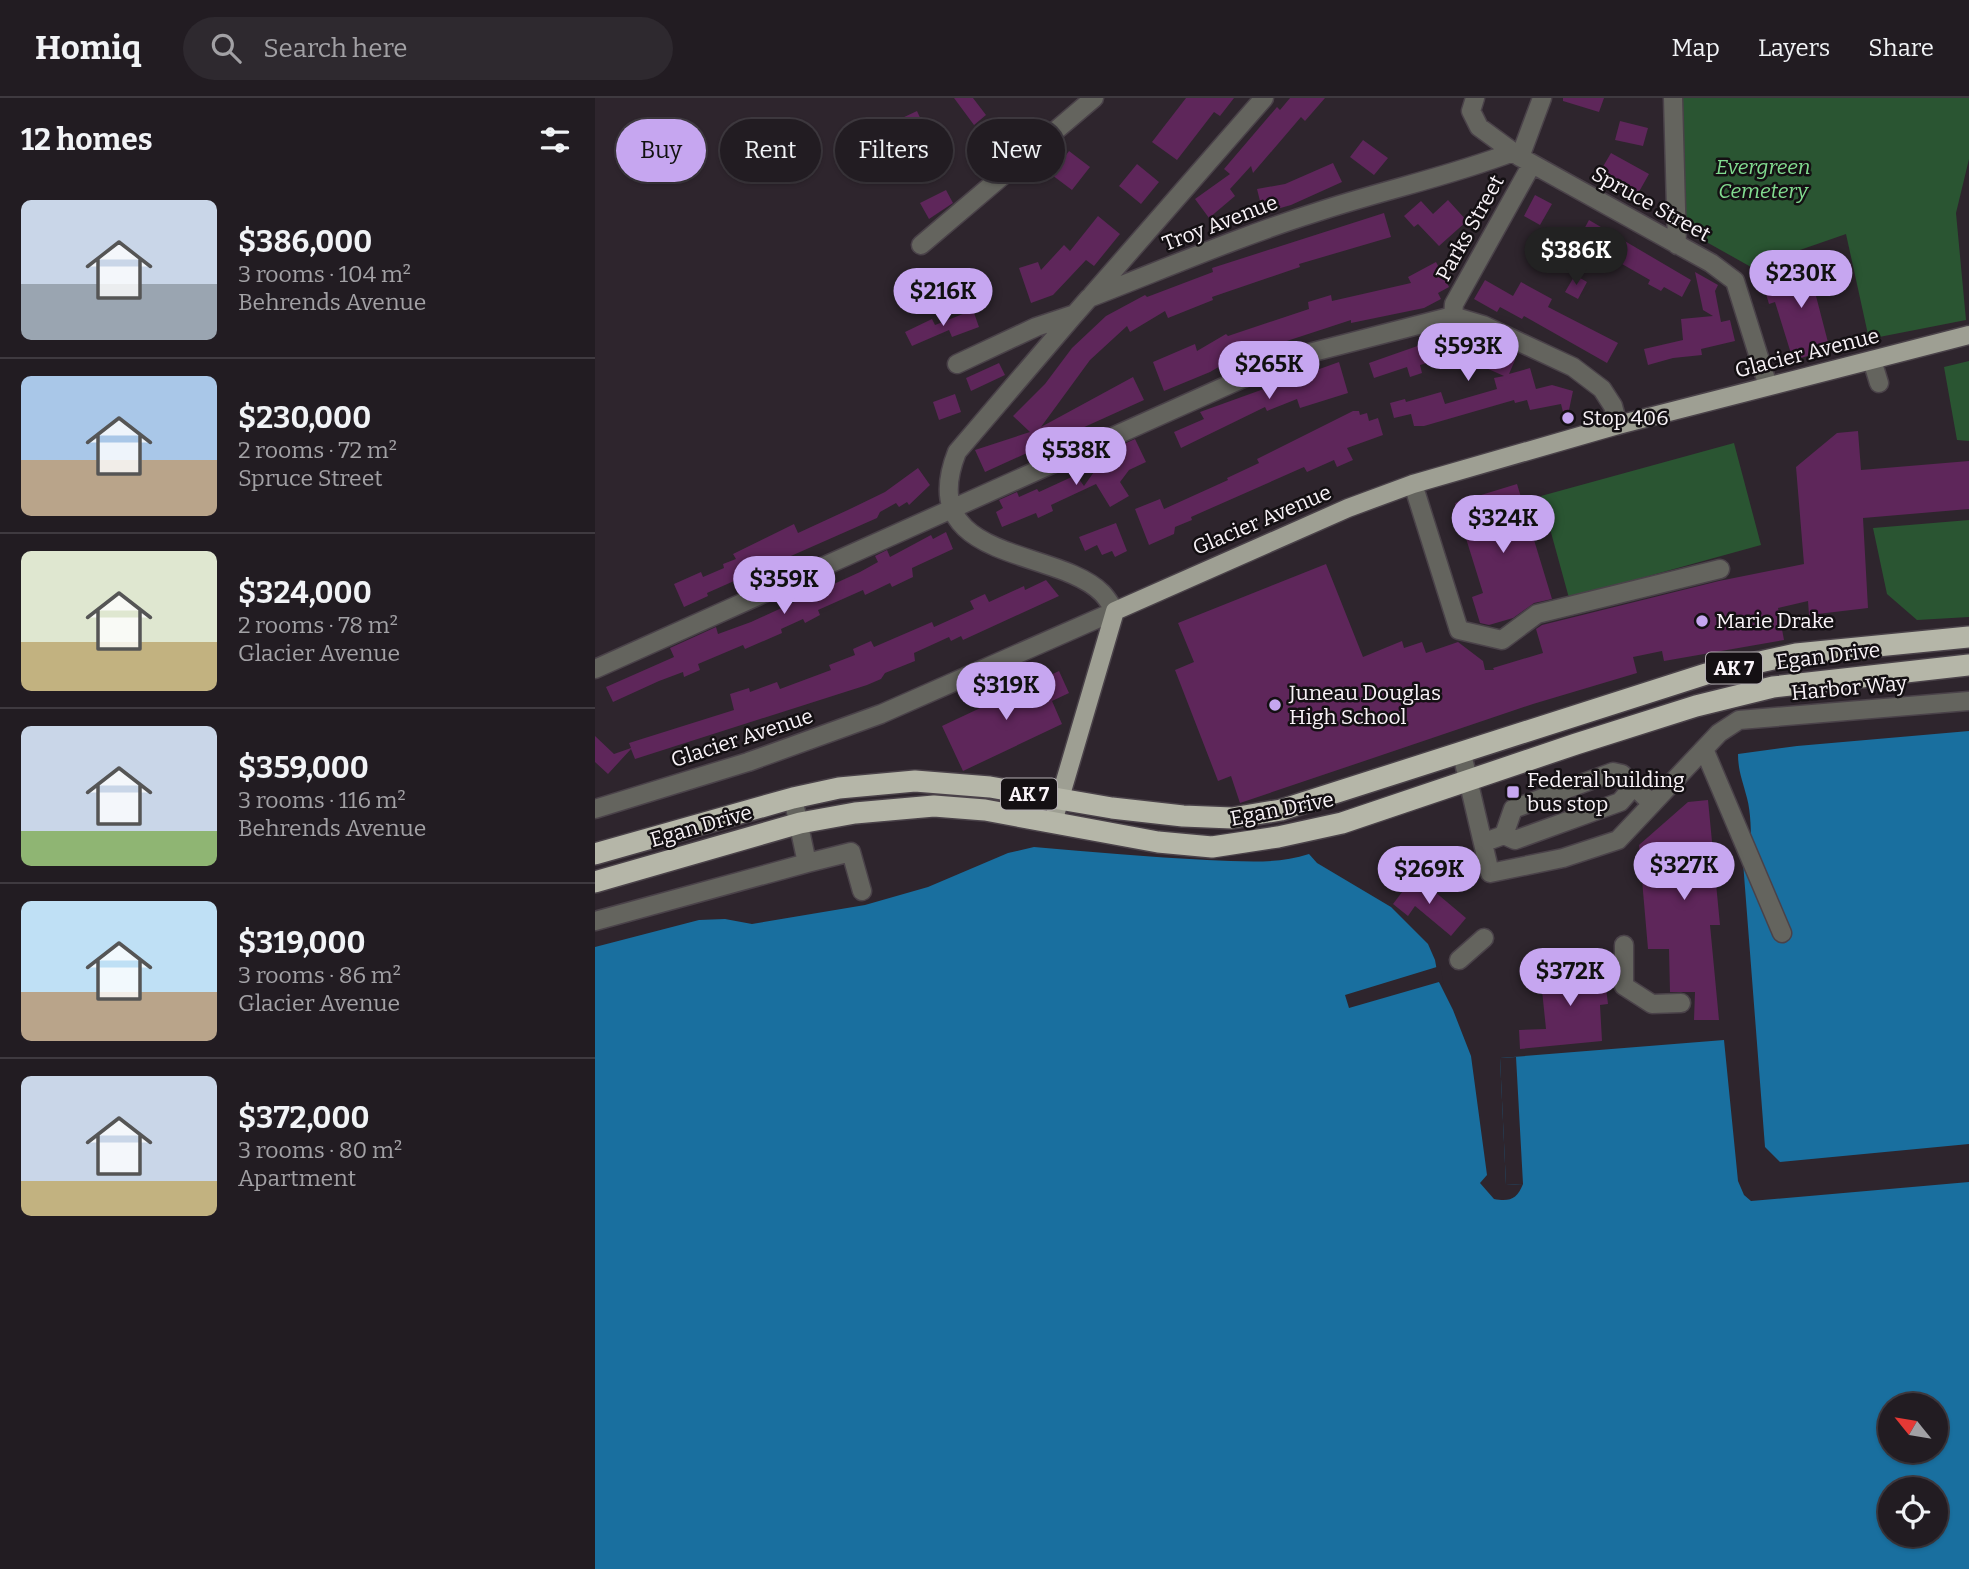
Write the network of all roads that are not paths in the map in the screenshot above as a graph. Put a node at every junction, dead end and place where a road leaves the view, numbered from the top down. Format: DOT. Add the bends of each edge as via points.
graph roads {
  1 [pos="1094,98"];
  2 [pos="1264,98"];
  3 [pos="1475,98"];
  4 [pos="1542,98"];
  5 [pos="1673,98"];
  6 [pos="1521,158"];
  7 [pos="1677,245"];
  8 [pos="921,246"];
  9 [pos="1089,298"];
  10 [pos="1075,314"];
  11 [pos="1453,316"];
  12 [pos="1969,335"];
  13 [pos="1872,360"];
  14 [pos="957,364"];
  15 [pos="1879,383"];
  16 [pos="1768,386"];
  17 [pos="1618,425"];
  18 [pos="1413,484"];
  19 [pos="954,509"];
  20 [pos="1720,569"];
  21 [pos="1115,611"];
  22 [pos="1969,637"];
  23 [pos="1969,665"];
  24 [pos="595,669"];
  25 [pos="1969,701"];
  26 [pos="1705,749"];
  27 [pos="1462,754"];
  28 [pos="1468,780"];
  29 [pos="1633,787"];
  30 [pos="793,798"];
  31 [pos="1061,800"];
  32 [pos="1652,804"];
  33 [pos="596,806"];
  34 [pos="1053,822"];
  35 [pos="800,823"];
  36 [pos="1504,835"];
  37 [pos="1483,842"];
  38 [pos="595,854"];
  39 [pos="807,863"];
  40 [pos="595,882"];
  41 [pos="862,891"];
  42 [pos="595,921"];
  43 [pos="1782,933"];
  44 [pos="1484,938"];
  45 [pos="1624,945"];
  46 [pos="1459,960"];
  47 [pos="1681,1003"];
  1 -- 8 [label="street"];
  2 -- 9 [label="street"];
  3 -- 6 [label="street, Spruce Street" via="1471,111 1479,127"];
  4 -- 6 [label="street, Parks Street"];
  5 -- 7 [label="street"];
  6 -- 7 [label="street, Spruce Street"];
  6 -- 9 [label="street, Troy Avenue" via="1313,213"];
  6 -- 11 [label="street, Parks Street" via="1454,304"];
  7 -- 16 [label="street, Spruce Street" via="1734,281"];
  9 -- 10 [label="street, Troy Avenue"];
  10 -- 14 [label="street"];
  10 -- 19 [label="street, Troy Avenue" via="957,452 949,472"];
  11 -- 17 [label="street" via="1573,367 1602,389"];
  11 -- 19 [label="street" via="1286,359"];
  12 -- 13 [label="main road, Glacier Avenue"];
  13 -- 15 [label="street"];
  13 -- 16 [label="main road, Glacier Avenue"];
  16 -- 17 [label="main road, Glacier Avenue"];
  17 -- 18 [label="main road, Glacier Avenue"];
  18 -- 20 [label="street" via="1459,630 1502,640 1537,614"];
  18 -- 21 [label="main road, Glacier Avenue" via="1342,510"];
  19 -- 21 [label="street" via="964,527 980,541 1081,580 1102,592"];
  19 -- 24 [label="street"];
  21 -- 31 [label="main road"];
  21 -- 33 [label="street, Glacier Avenue" via="881,714 748,762"];
  22 -- 27 [label="highway, Egan Drive / AK 7" via="1796,654 1706,674"];
  23 -- 28 [label="highway, Egan Drive / AK 7" via="1773,687 1696,706"];
  25 -- 26 [label="street, Harbor Way" via="1739,720"];
  26 -- 32 [label="street, Harbor Way"];
  26 -- 43 [label="street"];
  27 -- 28 [label="street, Harbor Way"];
  27 -- 31 [label="highway, Egan Drive / AK 7" via="1281,810 1233,818"];
  28 -- 34 [label="highway, Egan Drive / AK 7" via="1342,823 1212,847"];
  28 -- 37 [label="street, Harbor Way"];
  29 -- 32 [label="street"];
  29 -- 36 [label="street" via="1620,802 1515,840"];
  29 -- 36 [label="street" via="1622,774 1613,772 1513,809"];
  30 -- 31 [label="highway, Egan Drive / AK 7" via="839,788 915,781 990,786"];
  30 -- 35 [label="street"];
  30 -- 38 [label="highway, Egan Drive / AK 7"];
  31 -- 34 [label="main road"];
  32 -- 37 [label="street, Harbor Way" via="1618,840 1563,858 1490,873"];
  34 -- 35 [label="highway, Egan Drive / AK 7" via="934,806"];
  35 -- 39 [label="street"];
  35 -- 40 [label="highway, Egan Drive / AK 7"];
  36 -- 37 [label="street"];
  39 -- 41 [label="street" via="851,852"];
  39 -- 42 [label="street"];
  44 -- 46 [label="street"];
  45 -- 47 [label="street" via="1624,986 1652,1004"];
}
